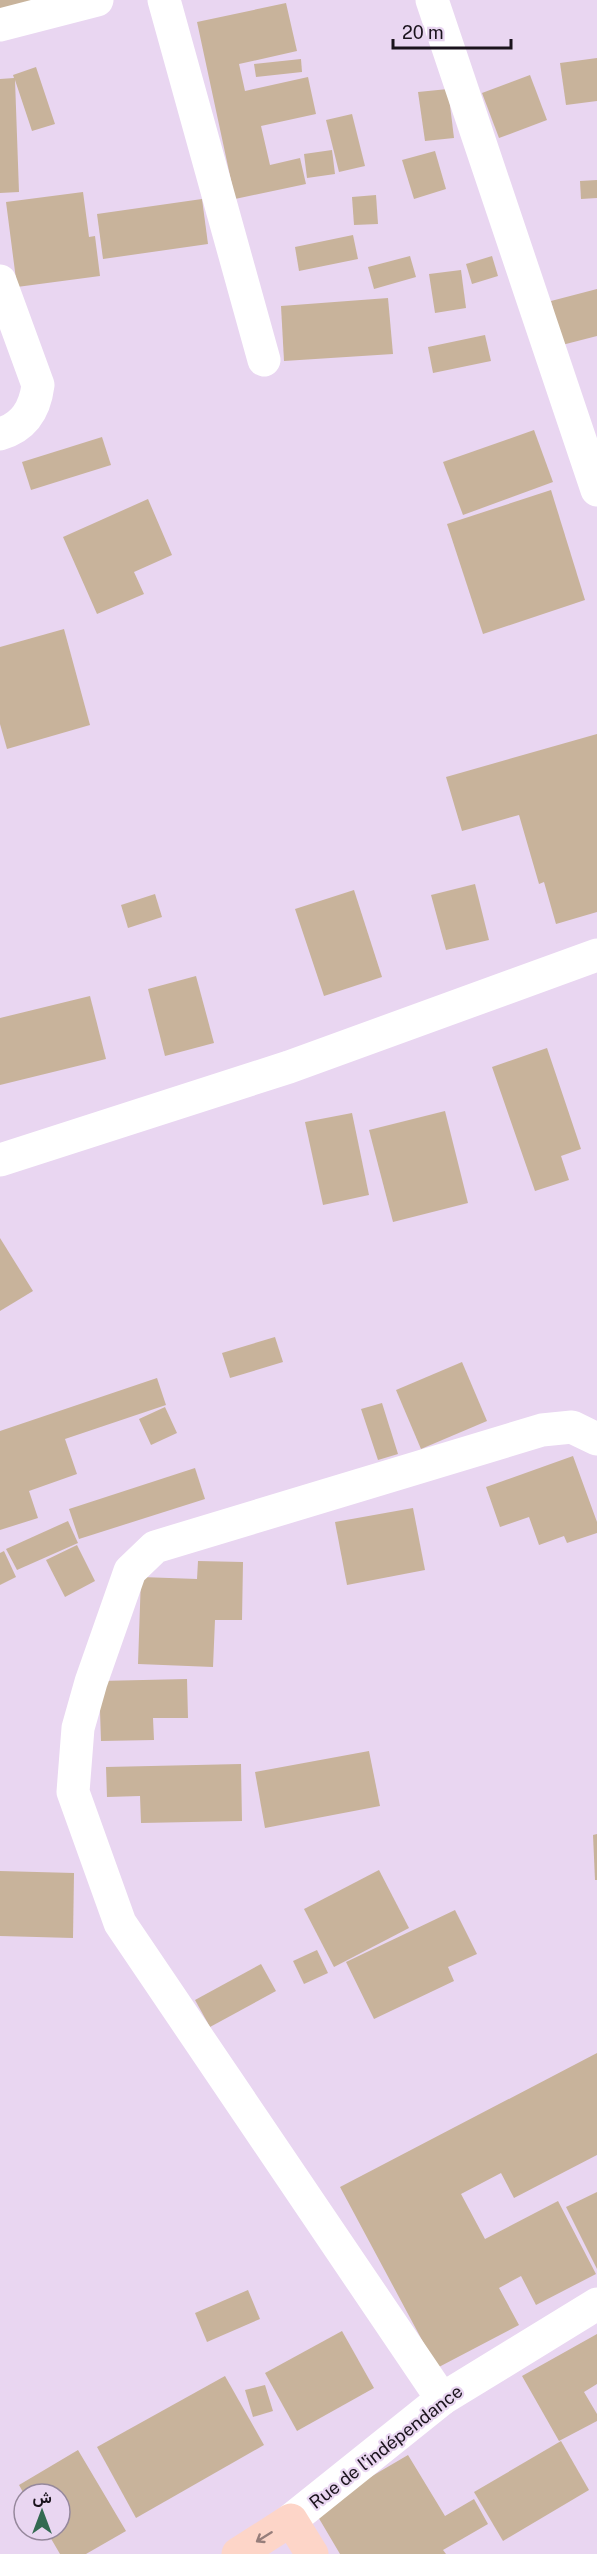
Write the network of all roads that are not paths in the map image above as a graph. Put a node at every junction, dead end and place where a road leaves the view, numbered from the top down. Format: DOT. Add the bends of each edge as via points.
graph roads {
  1 [pos="97,0"];
  2 [pos="164,0"];
  3 [pos="432,0"];
  4 [pos="0,25"];
  5 [pos="0,281"];
  6 [pos="264,360"];
  7 [pos="0,434"];
  8 [pos="597,490"];
  9 [pos="597,955"];
  10 [pos="0,1160"];
  11 [pos="597,1439"];
  12 [pos="597,2304"];
  13 [pos="442,2399"];
  14 [pos="291,2520"];
  15 [pos="238,2554"];
  16 [pos="312,2554"];
  1 -- 4 [label="street"];
  2 -- 6 [label="street"];
  3 -- 8 [label="street"];
  5 -- 7 [label="street" via="38,385 36,403 26,419"];
  9 -- 10 [label="street" via="289,1067"];
  11 -- 13 [label="street" via="572,1427 542,1430 155,1546 130,1571 78,1728 73,1792 120,1923"];
  12 -- 13 [label="street, Rue de l'indépendance"];
  13 -- 14 [label="street, Rue de l'indépendance"];
  14 -- 15 [label="main road, Rue de l'indépendance, one-way"];
  14 -- 16 [label="main road"];
}
